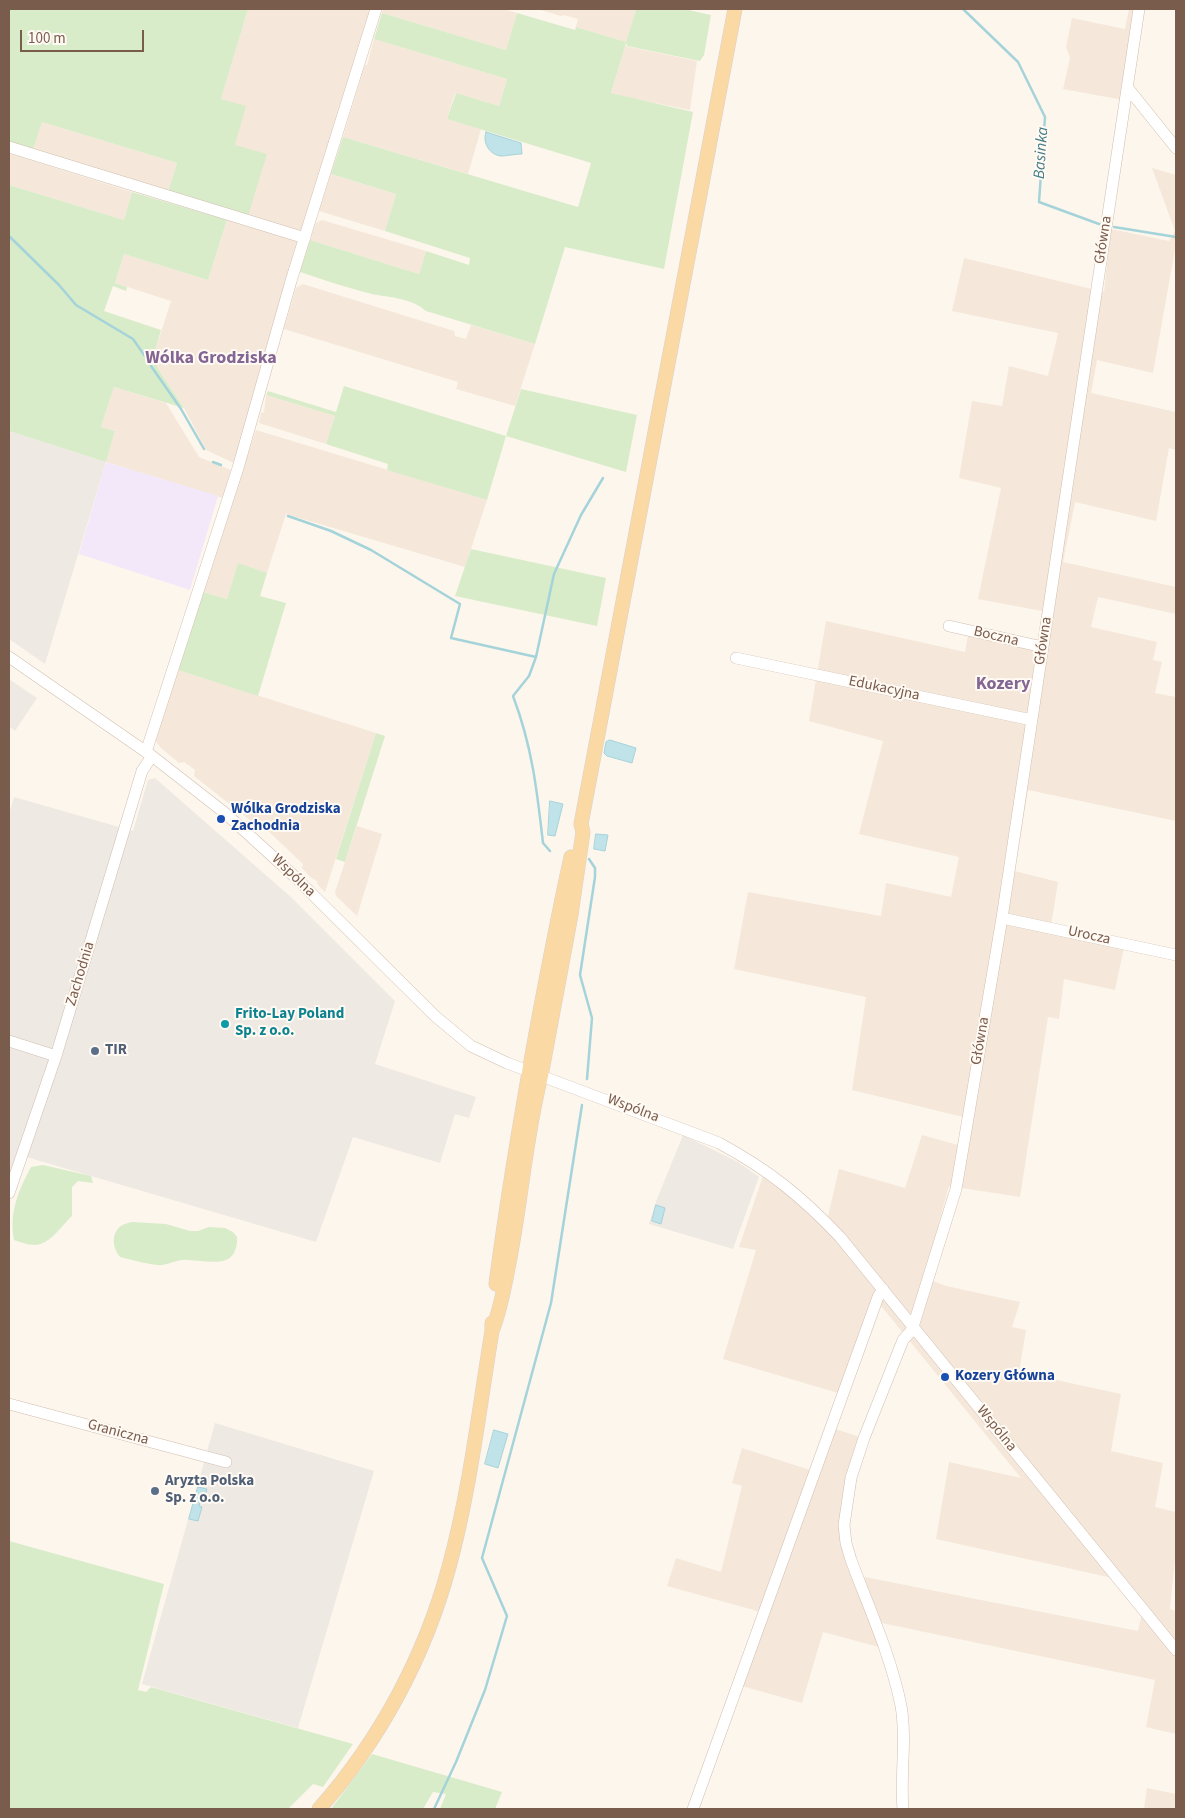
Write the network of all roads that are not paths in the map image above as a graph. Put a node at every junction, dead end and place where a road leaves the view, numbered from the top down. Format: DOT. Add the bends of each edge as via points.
graph roads {
  1 [pos="376,9"];
  2 [pos="734,9"];
  3 [pos="1139,9"];
  4 [pos="1127,88"];
  5 [pos="9,147"];
  6 [pos="1176,148"];
  7 [pos="305,238"];
  8 [pos="949,626"];
  9 [pos="1043,647"];
  10 [pos="9,656"];
  11 [pos="736,658"];
  12 [pos="1032,720"];
  13 [pos="149,754"];
  14 [pos="1002,918"];
  15 [pos="1176,955"];
  16 [pos="9,1041"];
  17 [pos="56,1056"];
  18 [pos="535,1074"];
  19 [pos="9,1193"];
  20 [pos="883,1289"];
  21 [pos="913,1326"];
  22 [pos="9,1404"];
  23 [pos="226,1462"];
  24 [pos="1176,1650"];
  25 [pos="319,1809"];
  26 [pos="693,1809"];
  27 [pos="903,1809"];
  1 -- 7 [label="street, Zachodnia"];
  2 -- 18 [label="main road" via="582,824 577,831 559,911"];
  3 -- 4 [label="street, Główna"];
  4 -- 6 [label="street"];
  4 -- 9 [label="street, Główna"];
  5 -- 7 [label="street"];
  7 -- 13 [label="street, Zachodnia"];
  8 -- 9 [label="street, Boczna"];
  9 -- 12 [label="street, Główna"];
  10 -- 13 [label="street, Wspólna"];
  11 -- 12 [label="street, Edukacyjna"];
  12 -- 14 [label="street, Główna"];
  13 -- 17 [label="street, Zachodnia"];
  13 -- 18 [label="street, Wspólna" via="226,813 264,847 458,1036 483,1052"];
  14 -- 15 [label="street, Urocza"];
  14 -- 21 [label="street, Główna" via="956,1189"];
  16 -- 17 [label="street"];
  17 -- 19 [label="street, Zachodnia"];
  18 -- 20 [label="street, Wspólna" via="694,1133 744,1156 795,1192 840,1237"];
  18 -- 25 [label="main road" via="503,1231 492,1332 463,1509 450,1567 419,1653 388,1714 349,1772"];
  20 -- 21 [label="street, Wspólna"];
  20 -- 26 [label="street"];
  21 -- 24 [label="street, Wspólna"];
  21 -- 27 [label="street, Główna" via="903,1340 864,1438 851,1478 844,1525 851,1560 892,1672 901,1707"];
  22 -- 23 [label="street, Graniczna"];
}
